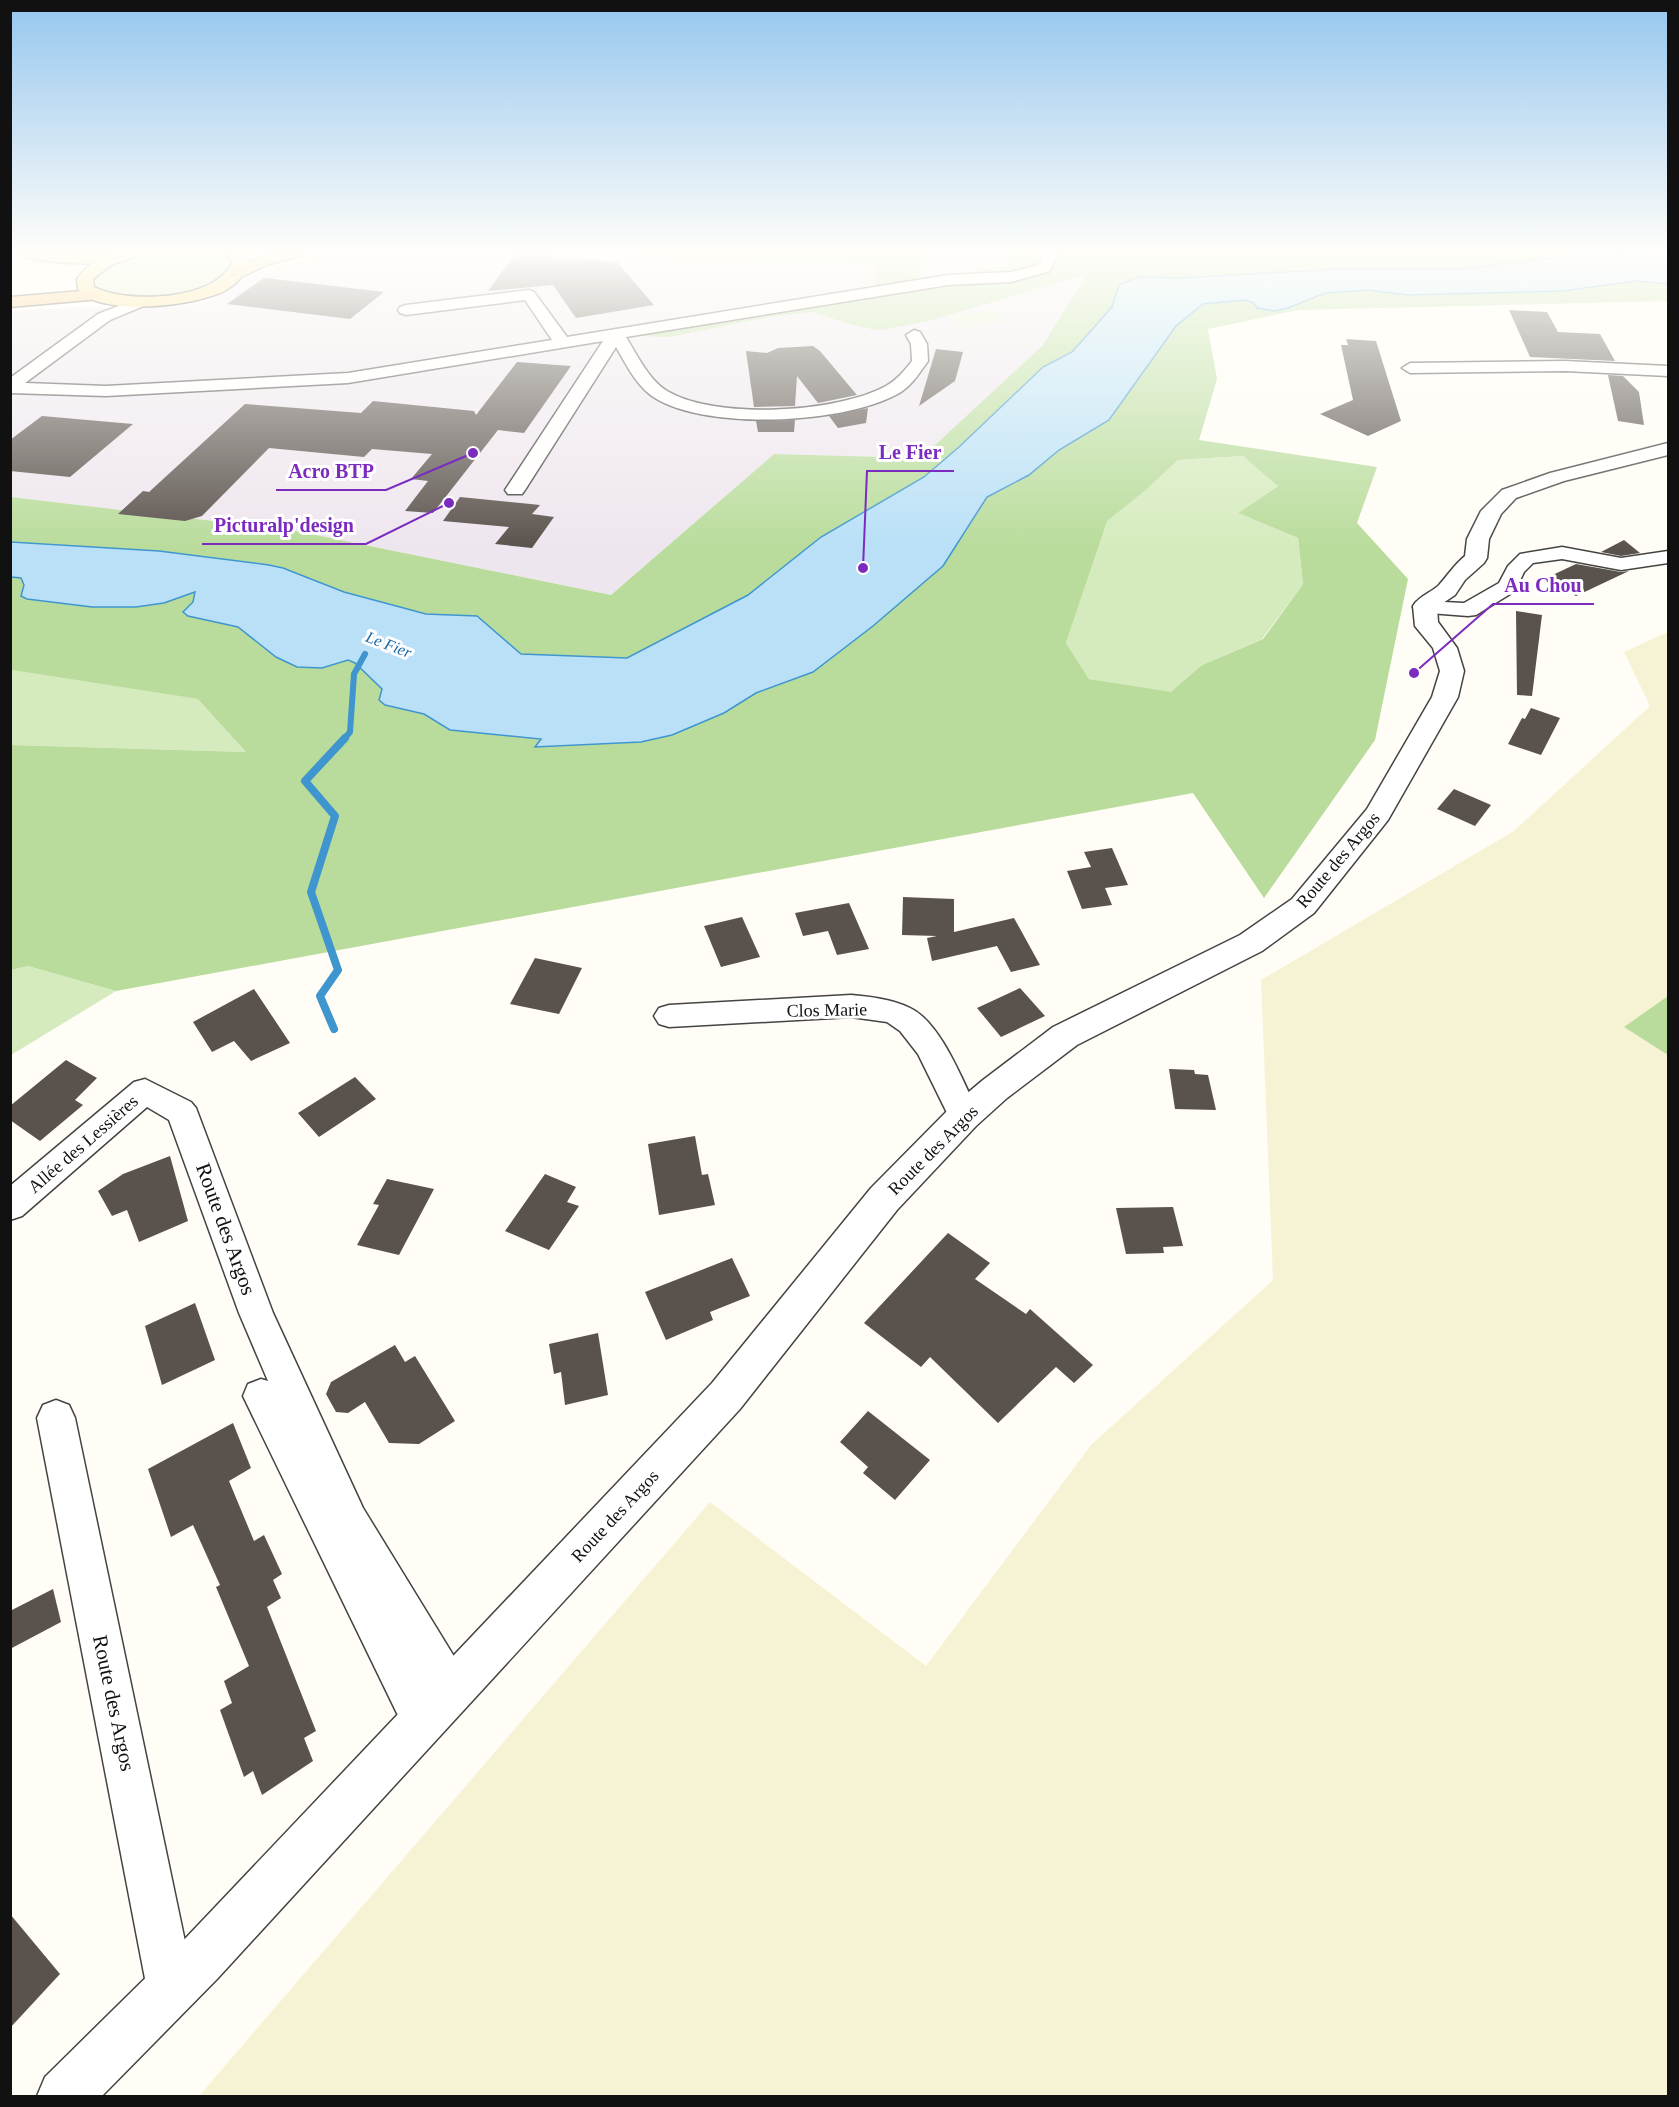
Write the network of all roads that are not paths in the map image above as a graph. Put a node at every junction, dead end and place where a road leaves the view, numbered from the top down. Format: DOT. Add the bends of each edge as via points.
graph roads {
  1 [pos="50,351"];
  2 [pos="512,351"];
  3 [pos="605,351"];
  4 [pos="626,351"];
  5 [pos="919,351"];
  6 [pos="1410,368"];
  7 [pos="1668,370"];
  8 [pos="10,387"];
  9 [pos="1668,449"];
  10 [pos="515,490"];
  11 [pos="1668,557"];
  12 [pos="1428,610"];
  13 [pos="669,1016"];
  14 [pos="964,1116"];
  15 [pos="185,1117"];
  16 [pos="10,1206"];
  17 [pos="261,1396"];
  18 [pos="56,1418"];
  19 [pos="451,1691"];
  20 [pos="423,1721"];
  21 [pos="171,1989"];
  22 [pos="64,2097"];
  1 -- 8 [label="street"];
  2 -- 8 [label="street" via="348,378 106,391"];
  3 -- 10 [label="street"];
  4 -- 5 [label="street" via="661,395 697,408 749,415 822,411 877,396 902,383 920,361"];
  6 -- 7 [label="street" via="1565,366"];
  9 -- 12 [label="street" via="1557,477 1509,494 1492,511 1482,530 1476,558"];
  11 -- 12 [label="street" via="1621,564 1562,554 1527,558 1515,570 1508,587 1468,610"];
  12 -- 14 [label="street, Route des Argos" via="1422,628 1452,671 1445,697 1378,814 1303,906 1251,943 1065,1036"];
  13 -- 14 [label="street, Clos Marie" via="851,1006 902,1017 920,1031"];
  14 -- 19 [label="street, Route des Argos" via="885,1199 726,1396"];
  15 -- 16 [label="street, Allée des Lessières" via="145,1091"];
  15 -- 19 [label="street, Route des Argos" via="256,1313 349,1522"];
  17 -- 20 [label="street"];
  18 -- 21 [label="street, Route des Argos"];
  19 -- 20 [label="street, Route des Argos"];
  20 -- 21 [label="street, Route des Argos"];
  21 -- 22 [label="street, Route des Argos"];
}
